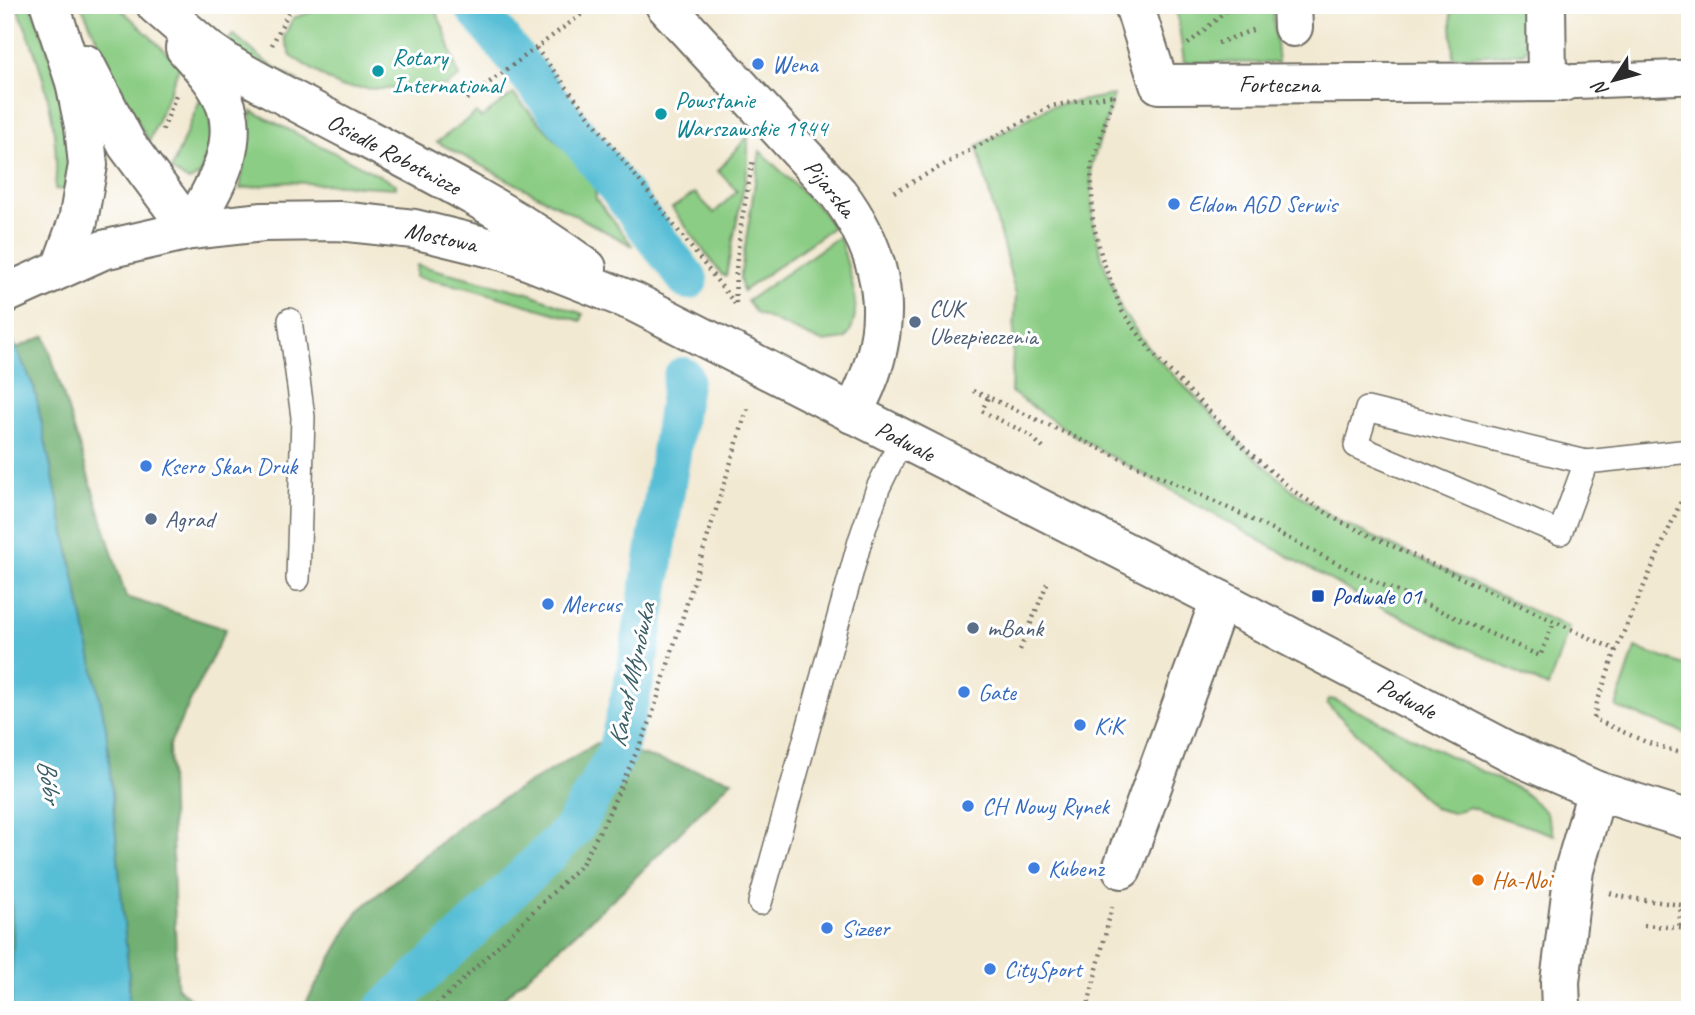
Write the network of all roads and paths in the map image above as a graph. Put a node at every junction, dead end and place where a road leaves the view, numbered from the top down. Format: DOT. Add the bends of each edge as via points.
graph roads {
  1 [pos="50,5"];
  2 [pos="56,5"];
  3 [pos="148,5"];
  4 [pos="156,5"];
  5 [pos="292,5"];
  6 [pos="594,5"];
  7 [pos="665,5"];
  8 [pos="1134,5"];
  9 [pos="1546,5"];
  10 [pos="1293,16"];
  11 [pos="273,44"];
  12 [pos="1207,46"];
  13 [pos="536,48"];
  14 [pos="1690,77"];
  15 [pos="1555,81"];
  16 [pos="1159,84"];
  17 [pos="177,94"];
  18 [pos="1114,95"];
  19 [pos="467,99"];
  20 [pos="160,139"];
  21 [pos="756,147"];
  22 [pos="894,192"];
  23 [pos="190,230"];
  24 [pos="61,268"];
  25 [pos="15,290"];
  26 [pos="634,302"];
  27 [pos="736,305"];
  28 [pos="738,313"];
  29 [pos="290,320"];
  30 [pos="973,391"];
  31 [pos="988,397"];
  32 [pos="852,414"];
  33 [pos="745,415"];
  34 [pos="902,439"];
  35 [pos="1043,448"];
  36 [pos="1690,451"];
  37 [pos="1586,462"];
  38 [pos="1690,482"];
  39 [pos="298,579"];
  40 [pos="1048,581"];
  41 [pos="1220,600"];
  42 [pos="1554,622"];
  43 [pos="1020,650"];
  44 [pos="1616,650"];
  45 [pos="1690,756"];
  46 [pos="1597,792"];
  47 [pos="1690,820"];
  48 [pos="1122,869"];
  49 [pos="1610,893"];
  50 [pos="760,903"];
  51 [pos="1644,925"];
  52 [pos="1679,929"];
  53 [pos="1690,929"];
  54 [pos="432,1010"];
  55 [pos="1087,1010"];
  56 [pos="1561,1010"];
  1 -- 24 [label="street" via="75,82 88,165 78,221"];
  2 -- 23 [label="street" via="127,145"];
  3 -- 23 [label="street" via="211,79 225,102 229,121 221,172"];
  4 -- 26 [label="street, Osiedle Robotnicze" via="233,67 498,208"];
  5 -- 11 [label="path"];
  6 -- 13 [label="path"];
  7 -- 32 [label="street, Pijarska" via="838,193 866,236 881,285 882,336 866,388"];
  8 -- 16 [label="street"];
  9 -- 15 [label="street"];
  10 -- 12 [label="path"];
  13 -- 19 [label="path"];
  13 -- 27 [label="path"];
  14 -- 15 [label="street, Forteczna"];
  15 -- 16 [label="street, Forteczna"];
  16 -- 18 [label="path"];
  17 -- 20 [label="path"];
  18 -- 22 [label="path" via="1051,106"];
  18 -- 42 [label="path" via="1091,168 1093,223 1122,311 1154,355 1295,492 1339,521"];
  21 -- 27 [label="path" via="740,235"];
  23 -- 24 [label="street, Mostowa" via="103,250"];
  23 -- 26 [label="street, Mostowa" via="297,220 414,229 504,251"];
  24 -- 25 [label="street, Mostowa"];
  26 -- 32 [label="street, Mostowa"];
  27 -- 28 [label="path"];
  29 -- 39 [label="lane" via="303,417"];
  30 -- 31 [label="path"];
  31 -- 35 [label="path" via="982,411 1030,435"];
  31 -- 42 [label="path" via="1540,656"];
  32 -- 34 [label="street, Podwale"];
  33 -- 54 [label="path" via="650,722 606,819 582,864"];
  34 -- 41 [label="street, Podwale"];
  34 -- 50 [label="lane" via="878,488 860,541"];
  36 -- 37 [label="lane"];
  37 -- 37 [label="lane" via="1367,409 1356,446 1560,533"];
  38 -- 44 [label="path"];
  40 -- 43 [label="path"];
  41 -- 46 [label="street, Podwale" via="1524,759"];
  41 -- 48 [label="street"];
  42 -- 44 [label="path"];
  44 -- 45 [label="path" via="1594,719"];
  46 -- 47 [label="street, Podwale"];
  46 -- 56 [label="street" via="1574,870 1560,982"];
  48 -- 55 [label="path"];
  49 -- 52 [label="path" via="1681,905"];
  51 -- 52 [label="path"];
  52 -- 53 [label="path"];
}
